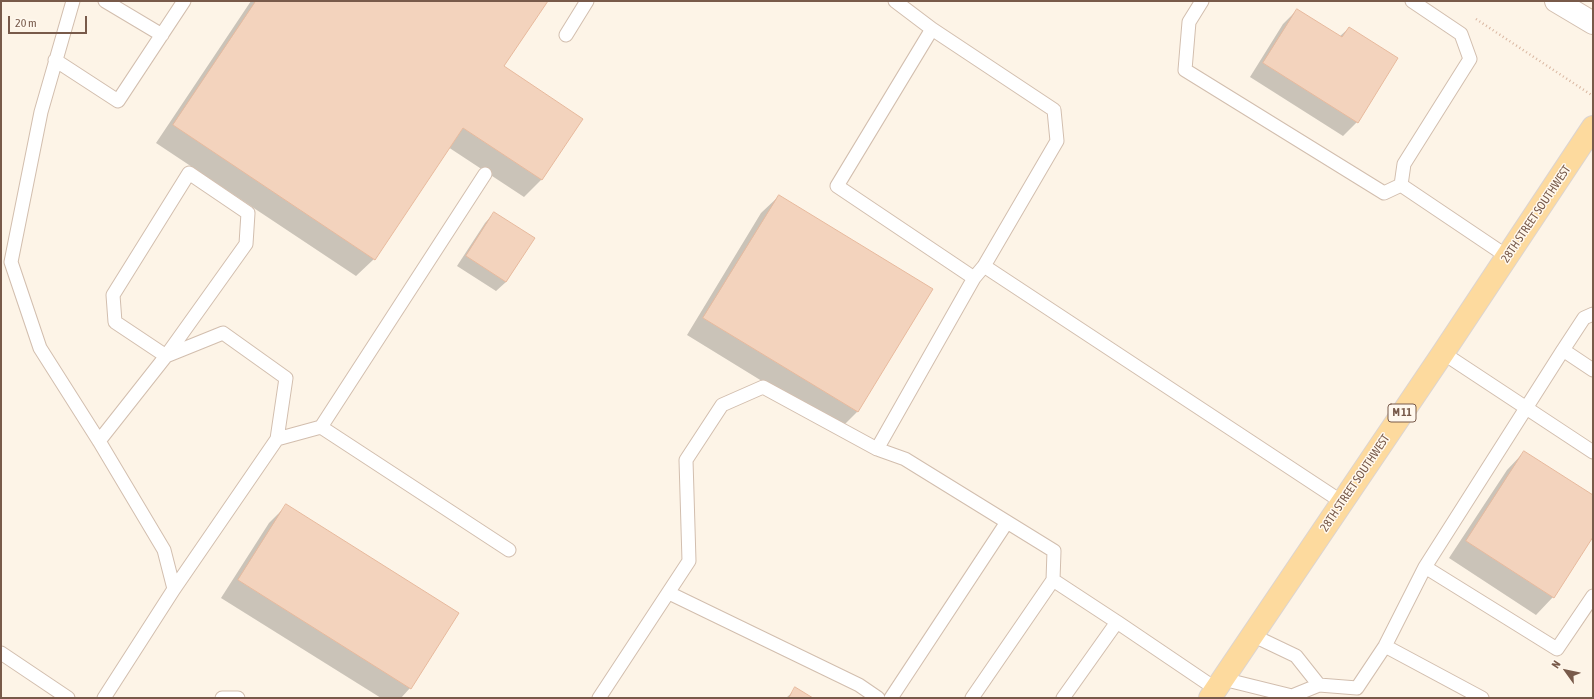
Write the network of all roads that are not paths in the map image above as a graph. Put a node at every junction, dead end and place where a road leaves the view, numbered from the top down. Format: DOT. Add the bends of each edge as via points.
graph roads {
  1 [pos="73,1"];
  2 [pos="105,1"];
  3 [pos="184,1"];
  4 [pos="587,1"];
  5 [pos="895,1"];
  6 [pos="1202,1"];
  7 [pos="1412,1"];
  8 [pos="1556,1"];
  9 [pos="1593,23"];
  10 [pos="932,29"];
  11 [pos="162,35"];
  12 [pos="566,35"];
  13 [pos="55,60"];
  14 [pos="1593,127"];
  15 [pos="485,174"];
  16 [pos="1401,185"];
  17 [pos="1508,256"];
  18 [pos="984,266"];
  19 [pos="974,278"];
  20 [pos="1593,314"];
  21 [pos="1563,350"];
  22 [pos="1443,353"];
  23 [pos="166,356"];
  24 [pos="1593,370"];
  25 [pos="1527,408"];
  26 [pos="321,427"];
  27 [pos="277,439"];
  28 [pos="99,441"];
  29 [pos="877,449"];
  30 [pos="1593,452"];
  31 [pos="1342,502"];
  32 [pos="1007,522"];
  33 [pos="509,550"];
  34 [pos="1425,567"];
  35 [pos="1053,580"];
  36 [pos="174,589"];
  37 [pos="669,593"];
  38 [pos="1593,596"];
  39 [pos="1117,622"];
  40 [pos="1252,635"];
  41 [pos="1385,646"];
  42 [pos="1,653"];
  43 [pos="1319,685"];
  44 [pos="1216,689"];
  45 [pos="68,698"];
  46 [pos="104,698"];
  47 [pos="222,698"];
  48 [pos="238,698"];
  49 [pos="599,698"];
  50 [pos="878,698"];
  51 [pos="891,698"];
  52 [pos="972,698"];
  53 [pos="1063,698"];
  54 [pos="1482,698"];
  1 -- 13 [label="lane"];
  2 -- 11 [label="lane"];
  3 -- 11 [label="lane"];
  4 -- 12 [label="lane"];
  5 -- 10 [label="lane"];
  6 -- 16 [label="lane" via="1189,22 1185,70 1384,193"];
  7 -- 16 [label="lane" via="1461,34 1470,59 1404,164"];
  8 -- 9 [label="street"];
  10 -- 18 [label="lane" via="1054,110 1057,141"];
  10 -- 19 [label="lane" via="836,186"];
  11 -- 13 [label="lane" via="118,100"];
  13 -- 28 [label="lane" via="41,112 11,262 40,348"];
  14 -- 17 [label="main road, 28TH STREET SOUTHWEST / M 11"];
  15 -- 26 [label="lane"];
  16 -- 17 [label="lane"];
  17 -- 22 [label="main road, 28TH STREET SOUTHWEST / M 11"];
  18 -- 19 [label="lane"];
  18 -- 31 [label="lane"];
  19 -- 29 [label="lane"];
  20 -- 21 [label="lane" via="1584,318"];
  21 -- 24 [label="lane"];
  21 -- 25 [label="lane"];
  22 -- 25 [label="lane"];
  22 -- 31 [label="main road, 28TH STREET SOUTHWEST / M 11"];
  23 -- 23 [label="lane" via="246,244 248,213 189,174 113,295 116,322"];
  23 -- 27 [label="lane" via="222,333 286,378"];
  23 -- 28 [label="lane"];
  25 -- 30 [label="lane"];
  25 -- 34 [label="lane"];
  26 -- 27 [label="lane"];
  26 -- 33 [label="lane"];
  27 -- 36 [label="lane"];
  28 -- 36 [label="lane" via="164,550"];
  29 -- 32 [label="lane" via="905,459"];
  29 -- 37 [label="lane" via="763,387 722,405 686,460 690,561"];
  31 -- 40 [label="main road, 28TH STREET SOUTHWEST / M 11"];
  32 -- 35 [label="lane" via="1054,551"];
  32 -- 51 [label="lane"];
  34 -- 38 [label="lane" via="1557,649"];
  34 -- 41 [label="lane"];
  35 -- 39 [label="lane"];
  35 -- 52 [label="lane"];
  36 -- 46 [label="lane"];
  37 -- 49 [label="lane"];
  37 -- 50 [label="lane" via="859,685"];
  39 -- 44 [label="lane"];
  39 -- 53 [label="lane"];
  40 -- 43 [label="lane" via="1296,656"];
  40 -- 44 [label="main road, 28TH STREET SOUTHWEST / M 11"];
  41 -- 43 [label="lane" via="1357,688"];
  41 -- 54 [label="lane"];
  42 -- 45 [label="lane"];
  43 -- 44 [label="lane" via="1292,696"];
  47 -- 48 [label="lane"];
}
